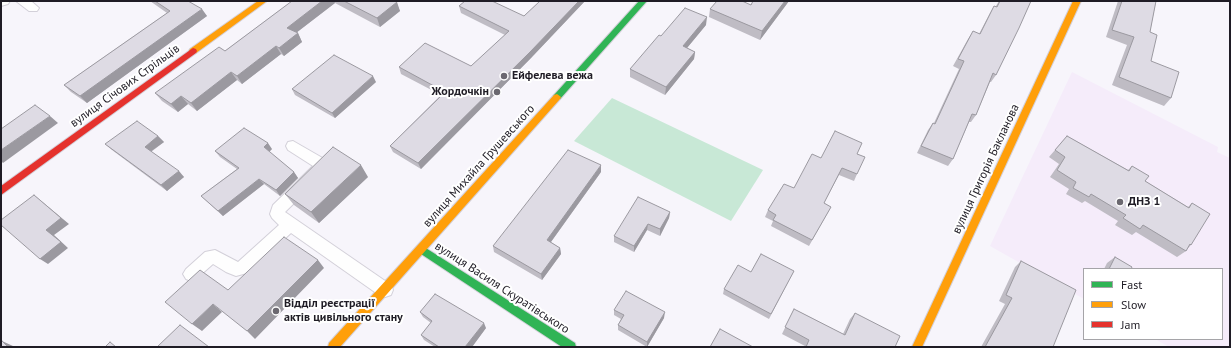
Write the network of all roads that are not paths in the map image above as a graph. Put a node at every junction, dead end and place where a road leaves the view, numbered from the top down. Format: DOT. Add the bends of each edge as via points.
graph roads {
  1 [pos="4,1"];
  2 [pos="22,1"];
  3 [pos="263,1"];
  4 [pos="643,1"];
  5 [pos="1077,1"];
  6 [pos="1,2"];
  7 [pos="33,8"];
  8 [pos="293,146"];
  9 [pos="1,191"];
  10 [pos="290,224"];
  11 [pos="421,249"];
  12 [pos="191,274"];
  13 [pos="385,290"];
  14 [pos="332,347"];
  15 [pos="571,347"];
  16 [pos="916,347"];
  1 -- 6 [label="lane"];
  2 -- 7 [label="lane"];
  3 -- 9 [label="street, вулиця Січових Стрільців"];
  4 -- 11 [label="street, вулиця Михайла Грушевського"];
  5 -- 16 [label="street, вулиця Григорія Бакланова"];
  8 -- 10 [label="lane" via="321,164 318,171 278,209 277,214"];
  10 -- 12 [label="lane" via="242,268 236,269 220,259 210,257"];
  10 -- 13 [label="lane"];
  11 -- 13 [label="street, вулиця Михайла Грушевського"];
  11 -- 15 [label="street, вулиця Василя Скуратівського"];
  13 -- 14 [label="street, вулиця Михайла Грушевського"];
}
